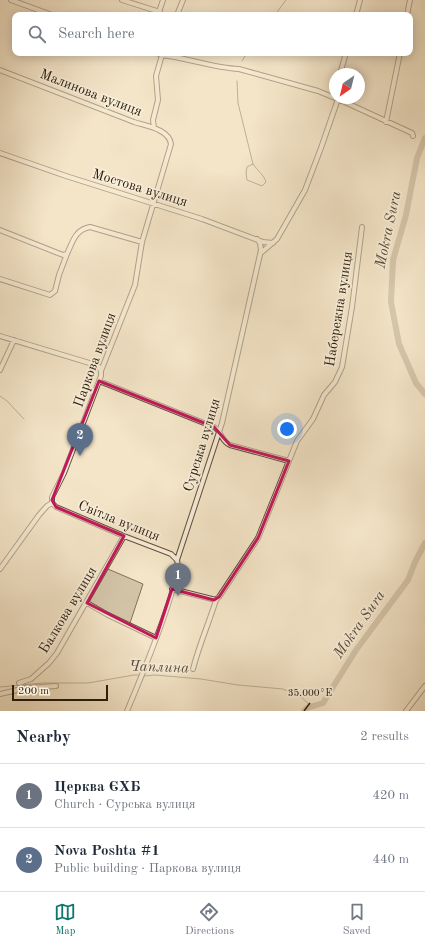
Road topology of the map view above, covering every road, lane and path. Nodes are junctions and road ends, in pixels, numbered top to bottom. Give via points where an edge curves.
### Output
1 (11, 0) edge
2 (123, 0) edge
3 (163, 0) edge
4 (183, 0) edge
5 (360, 0) edge
6 (410, 0) edge
7 (44, 12) edge
8 (154, 12) edge
9 (160, 12) edge
10 (178, 12) edge
11 (357, 12) edge
12 (408, 12) edge
13 (162, 56) edge
14 (177, 56) edge
15 (345, 56) edge
16 (399, 56) edge
17 (342, 68) edge
18 (0, 70) edge
19 (329, 95) edge
20 (333, 104) edge
21 (349, 104) edge
22 (386, 122) junction
23 (154, 128) junction
24 (413, 136) dead end
25 (170, 141) joint
26 (0, 153) edge
27 (154, 203) junction
28 (362, 227) dead end
29 (0, 230) edge
30 (257, 239) junction
31 (142, 242) junction
32 (273, 242) junction
33 (67, 254) junction
34 (260, 256) junction
35 (0, 279) edge
36 (0, 336) edge
37 (14, 340) junction
38 (0, 370) edge
39 (101, 371) junction
40 (99, 381) junction
41 (219, 431) junction
42 (289, 461) junction
43 (52, 503) junction
44 (124, 536) junction
45 (177, 560) junction
46 (0, 569) edge
47 (172, 589) junction
48 (216, 600) junction
49 (87, 603) junction
50 (156, 638) junction
51 (193, 669) dead end
52 (19, 683) dead end
53 (56, 686) dead end
54 (425, 686) edge
55 (0, 694) edge
56 (127, 711) edge
57 (406, 711) edge

1 - 7 street
2 - 8 street
3 - 9 street
4 - 10 street
5 - 11 street
6 - 12 street
13 - 23 street via 156,76 158,100 153,120
14 - 19 street via 226,69 239,69
15 - 17 street
16 - 22 street
18 - 23 street, Малинова вулиця
20 - 32 street, Сурська вулиця via 321,148 305,190
21 - 22 street
22 - 24 street
23 - 25 street, Малинова вулиця via 166,134
25 - 27 street, Паркова вулиця
26 - 27 street, Мостова вулиця
27 - 30 street, Мостова вулиця
27 - 31 street, Паркова вулиця
28 - 42 street, Набережна вулиця via 342,367 336,382 324,395 313,419 297,441
29 - 33 street via 62,255
30 - 32 street, Мостова вулиця via 266,243
30 - 34 street, Сурська вулиця via 262,245
31 - 33 street via 90,227 78,231
31 - 39 street, Паркова вулиця via 135,285
32 - 34 street, Сурська вулиця
33 - 35 street via 54,291 50,295
34 - 41 street, Сурська вулиця
36 - 37 street
37 - 38 street
37 - 39 street via 96,365
39 - 40 street, Паркова вулиця
40 - 41 street
40 - 43 street, Паркова вулиця via 64,473 52,497
41 - 42 street via 224,441 230,445
41 - 45 street, Сурська вулиця
42 - 48 street, Набережна вулиця via 258,538 220,598
43 - 44 street, Світла вулиця
43 - 46 street, Паркова вулиця via 39,515
44 - 45 street, Світла вулиця via 171,554
44 - 49 street, Балкова вулиця
45 - 47 street, Сурська вулиця via 178,566
47 - 48 street
47 - 50 street, Сурська вулиця
48 - 51 street, Набережна вулиця
49 - 50 street
49 - 52 street, Балкова вулиця via 49,663 32,679
50 - 56 street, Сурська вулиця
53 - 55 street via 26,688
54 - 57 street

